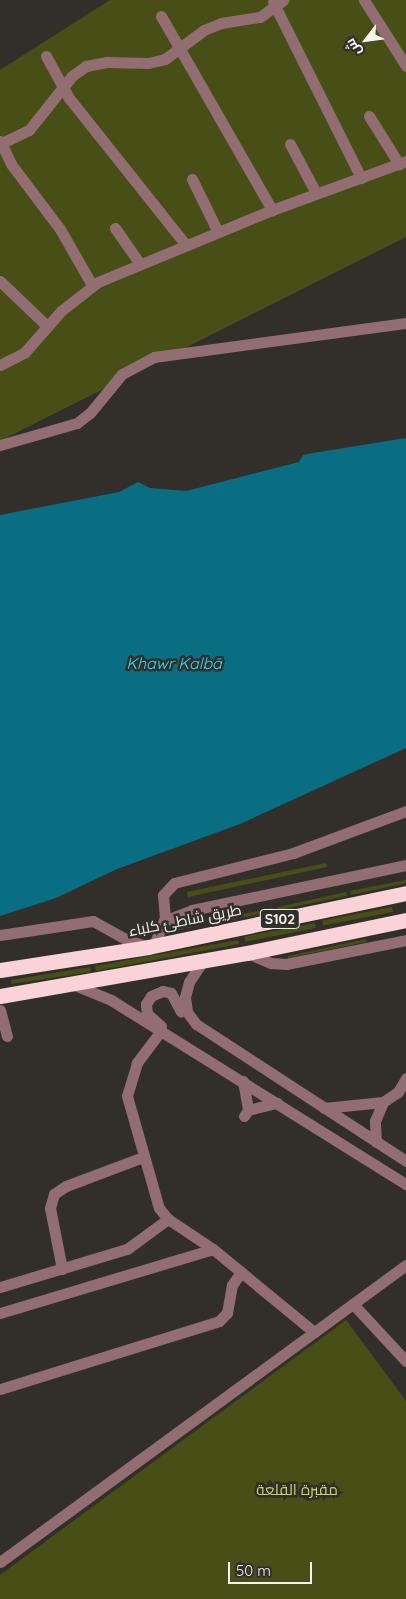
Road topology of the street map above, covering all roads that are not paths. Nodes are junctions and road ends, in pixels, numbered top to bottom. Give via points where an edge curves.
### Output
1 (364, 0) edge
2 (277, 2) edge
3 (161, 16) dead end
4 (180, 49) junction
5 (46, 56) dead end
6 (406, 66) edge
7 (62, 88) junction
8 (369, 116) dead end
9 (0, 143) edge
10 (290, 144) dead end
11 (402, 163) edge
12 (361, 178) junction
13 (192, 179) dead end
14 (316, 193) junction
15 (272, 210) junction
16 (115, 228) dead end
17 (218, 232) junction
18 (186, 245) junction
19 (140, 264) junction
20 (0, 281) edge
21 (92, 285) junction
22 (406, 324) edge
23 (47, 326) junction
24 (0, 365) edge
25 (0, 444) edge
26 (406, 811) edge
27 (406, 864) edge
28 (406, 893) edge
29 (406, 920) edge
30 (164, 921) junction
31 (0, 935) edge
32 (406, 940) edge
33 (151, 946) junction
34 (247, 953) junction
35 (203, 961) junction
36 (0, 970) edge
37 (72, 984) junction
38 (0, 996) edge
39 (0, 1010) edge
40 (160, 1032) junction
41 (7, 1036) dead end
42 (210, 1036) junction
43 (186, 1046) junction
44 (406, 1078) edge
45 (243, 1081) junction
46 (383, 1102) junction
47 (277, 1103) junction
48 (322, 1108) junction
49 (376, 1142) junction
50 (142, 1157) junction
51 (406, 1161) edge
52 (406, 1184) edge
53 (168, 1218) junction
54 (213, 1249) junction
55 (406, 1265) edge
56 (62, 1269) junction
57 (241, 1272) junction
58 (0, 1287) edge
59 (353, 1304) junction
60 (0, 1312) edge
61 (314, 1332) junction
62 (406, 1361) edge
63 (0, 1389) edge
64 (0, 1562) edge

1 - 6 street
2 - 4 street via 252,20 212,26
2 - 12 street
3 - 4 street
4 - 7 street via 164,59 148,63 93,64 79,71
4 - 15 street
5 - 7 street
7 - 9 street via 29,130
7 - 18 street
8 - 11 street
9 - 21 street via 11,164 60,229
10 - 14 street
11 - 12 street
12 - 14 street
13 - 17 street
14 - 15 street
15 - 17 street
16 - 19 street
17 - 18 street
18 - 19 street
19 - 21 street
20 - 23 street
21 - 23 street
22 - 25 street via 154,357 122,374 78,423
23 - 24 street via 26,352
26 - 30 street via 293,853 174,883 163,895
27 - 30 street via 192,910
28 - 33 highway, طريق شاطئ كلباء / S102
29 - 34 highway, S102
30 - 33 street
31 - 33 street via 93,921 126,940
32 - 34 street via 286,964 271,963
33 - 36 highway, طريق شاطئ كلباء / S102
34 - 35 highway, S102
35 - 37 highway, S102
35 - 42 street via 189,982 185,1004 191,1018
37 - 38 highway, S102
37 - 40 street via 111,1000
39 - 41 street
40 - 43 street
40 - 50 street via 137,1064 128,1085 128,1108
42 - 43 street via 189,1025 171,993 155,994 148,1000 147,1014
42 - 48 street
43 - 45 street
44 - 46 street via 398,1092
45 - 47 street
45 - 47 street via 246,1113
46 - 48 street
46 - 49 street via 375,1121
47 - 52 street
48 - 49 street
49 - 51 street
50 - 53 street via 156,1202
50 - 56 street via 66,1186 54,1194 50,1208
53 - 54 street
53 - 56 street via 127,1249
54 - 57 street
54 - 60 street
55 - 59 street
56 - 58 street
57 - 61 street
57 - 63 street via 232,1285 227,1313 219,1321
59 - 61 street
59 - 62 street
61 - 64 street

